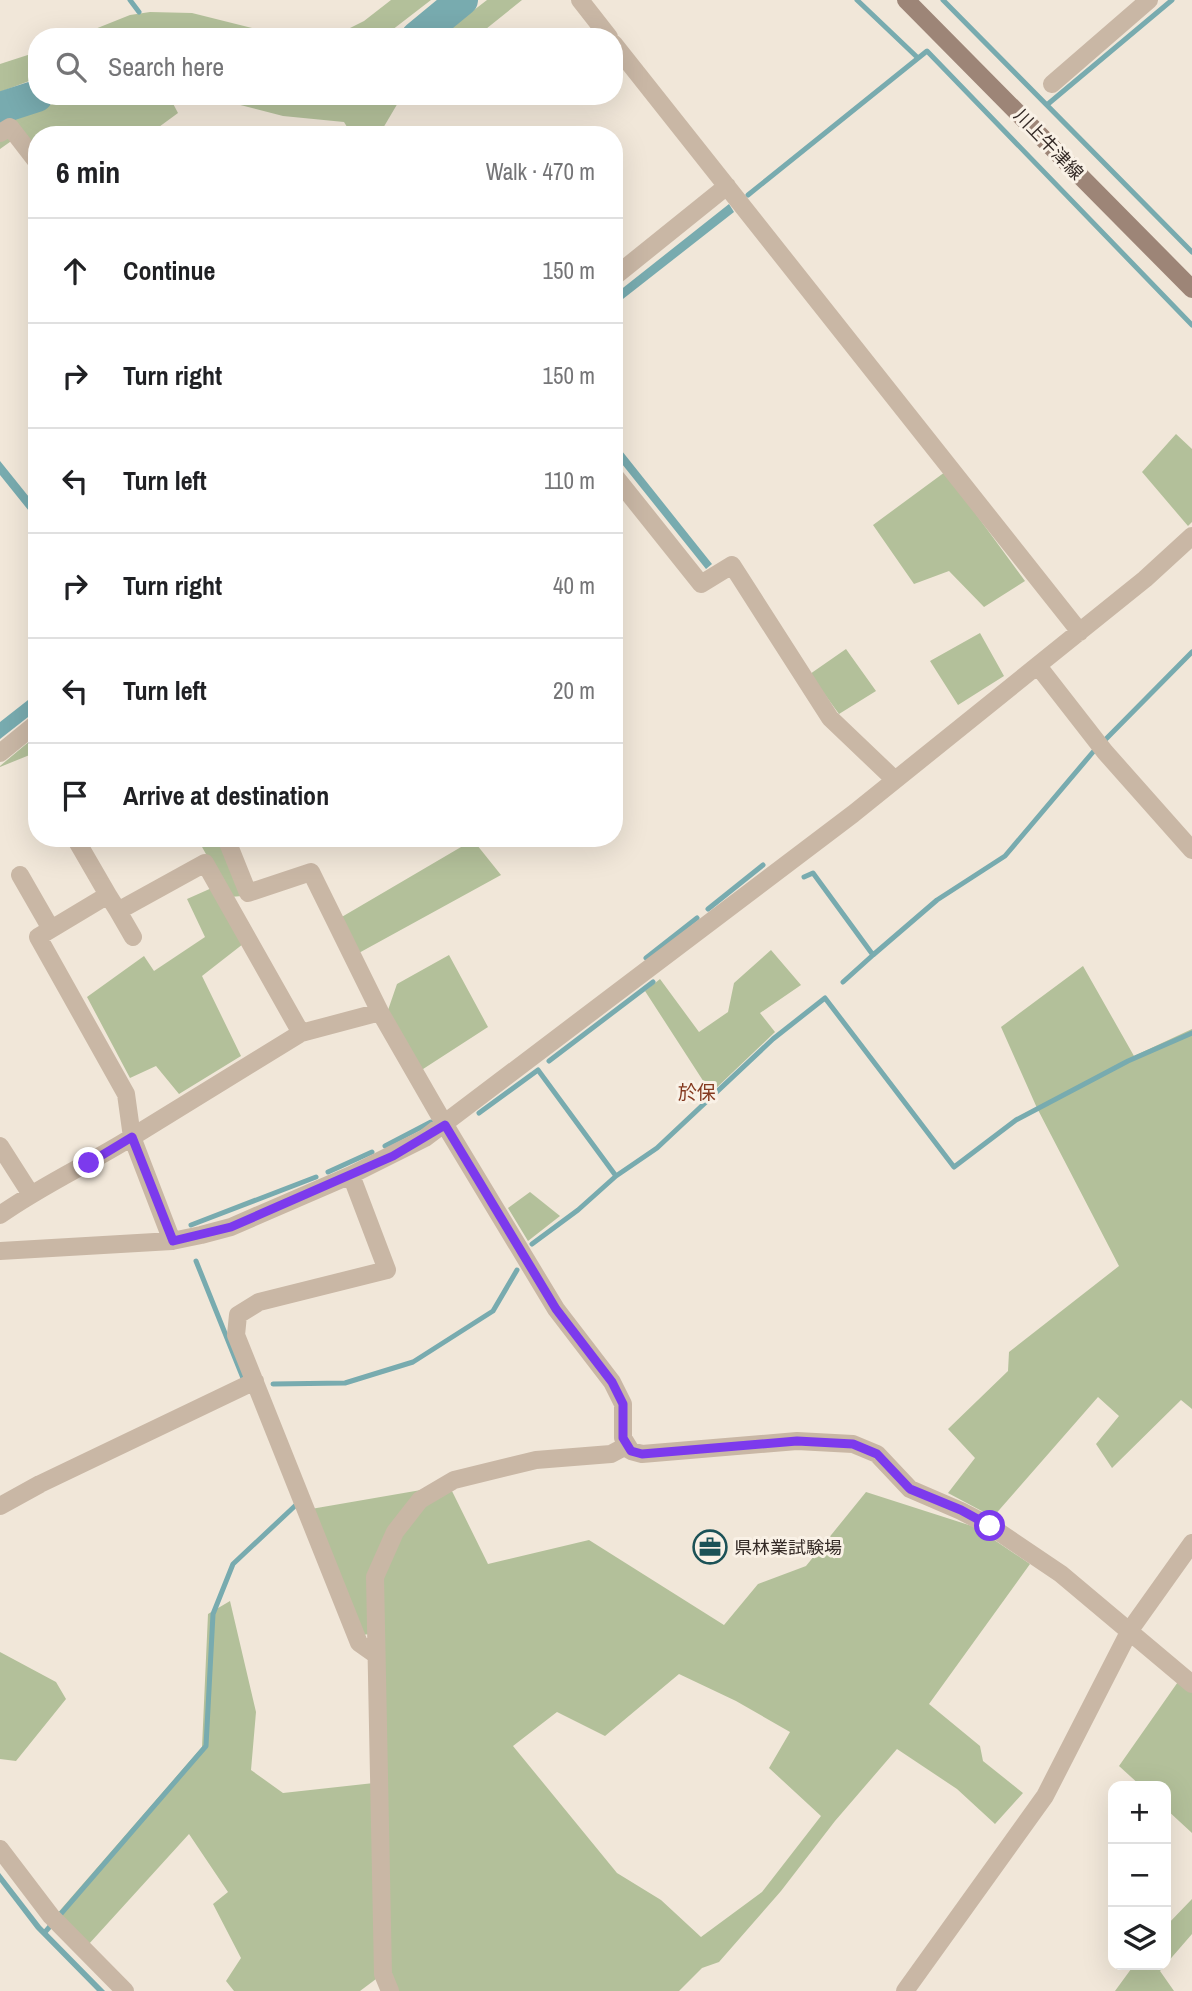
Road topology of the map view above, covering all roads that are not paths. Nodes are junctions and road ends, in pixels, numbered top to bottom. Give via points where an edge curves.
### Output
1 (580, 0) edge
2 (906, 0) edge
3 (1149, 0) edge
4 (602, 28) edge
5 (623, 55) edge
6 (1052, 84) dead end
7 (0, 133) edge
8 (28, 150) edge
9 (727, 187) junction
10 (623, 270) edge
11 (1192, 289) edge
12 (623, 486) edge
13 (1192, 536) edge
14 (1080, 632) junction
15 (1038, 666) junction
16 (28, 730) edge
17 (0, 753) edge
18 (895, 780) junction
19 (80, 847) edge
20 (230, 847) edge
21 (1192, 850) edge
22 (20, 875) dead end
23 (108, 895) junction
24 (118, 911) junction
25 (51, 929) junction
26 (133, 937) dead end
27 (380, 1012) junction
28 (301, 1033) junction
29 (445, 1125) junction
30 (132, 1137) junction
31 (0, 1146) edge
32 (351, 1175) junction
33 (30, 1194) junction
34 (0, 1215) edge
35 (173, 1241) junction
36 (0, 1251) edge
37 (255, 1381) junction
38 (626, 1447) junction
39 (0, 1506) edge
40 (1192, 1543) edge
41 (1130, 1630) junction
42 (376, 1655) junction
43 (1192, 1684) edge
44 (0, 1849) edge
45 (125, 1991) edge
46 (390, 1991) edge
47 (905, 1991) edge

1 - 4 street
2 - 11 main road, 川上牛津線
3 - 6 street
5 - 9 street
7 - 8 street via 10,127
9 - 10 street
9 - 14 street
12 - 18 street via 701,584 732,565 830,719
13 - 14 street
14 - 15 street
15 - 18 street
15 - 21 street via 1105,752
16 - 17 street
18 - 29 street
19 - 23 street
20 - 27 street via 248,893 311,872
22 - 25 street
23 - 24 street
23 - 25 street
24 - 26 street
24 - 28 street via 205,863
25 - 30 street via 38,937 126,1094
27 - 28 street
27 - 29 street
28 - 30 street
29 - 32 street
29 - 38 street via 556,1309 612,1382 623,1404
30 - 33 street
30 - 35 street
31 - 33 street
32 - 35 street via 231,1227
32 - 37 street via 387,1270 259,1302 238,1315 236,1335
33 - 34 street
35 - 36 street
37 - 39 street
37 - 42 street via 359,1643
38 - 41 street via 642,1454 797,1441 853,1444 877,1454 910,1489 990,1526 1061,1573
38 - 42 street via 611,1454 536,1460 454,1480 420,1500 395,1531 375,1577
40 - 41 street
41 - 43 street
41 - 47 street via 1045,1796
42 - 46 street via 383,1974
44 - 45 street via 55,1920

